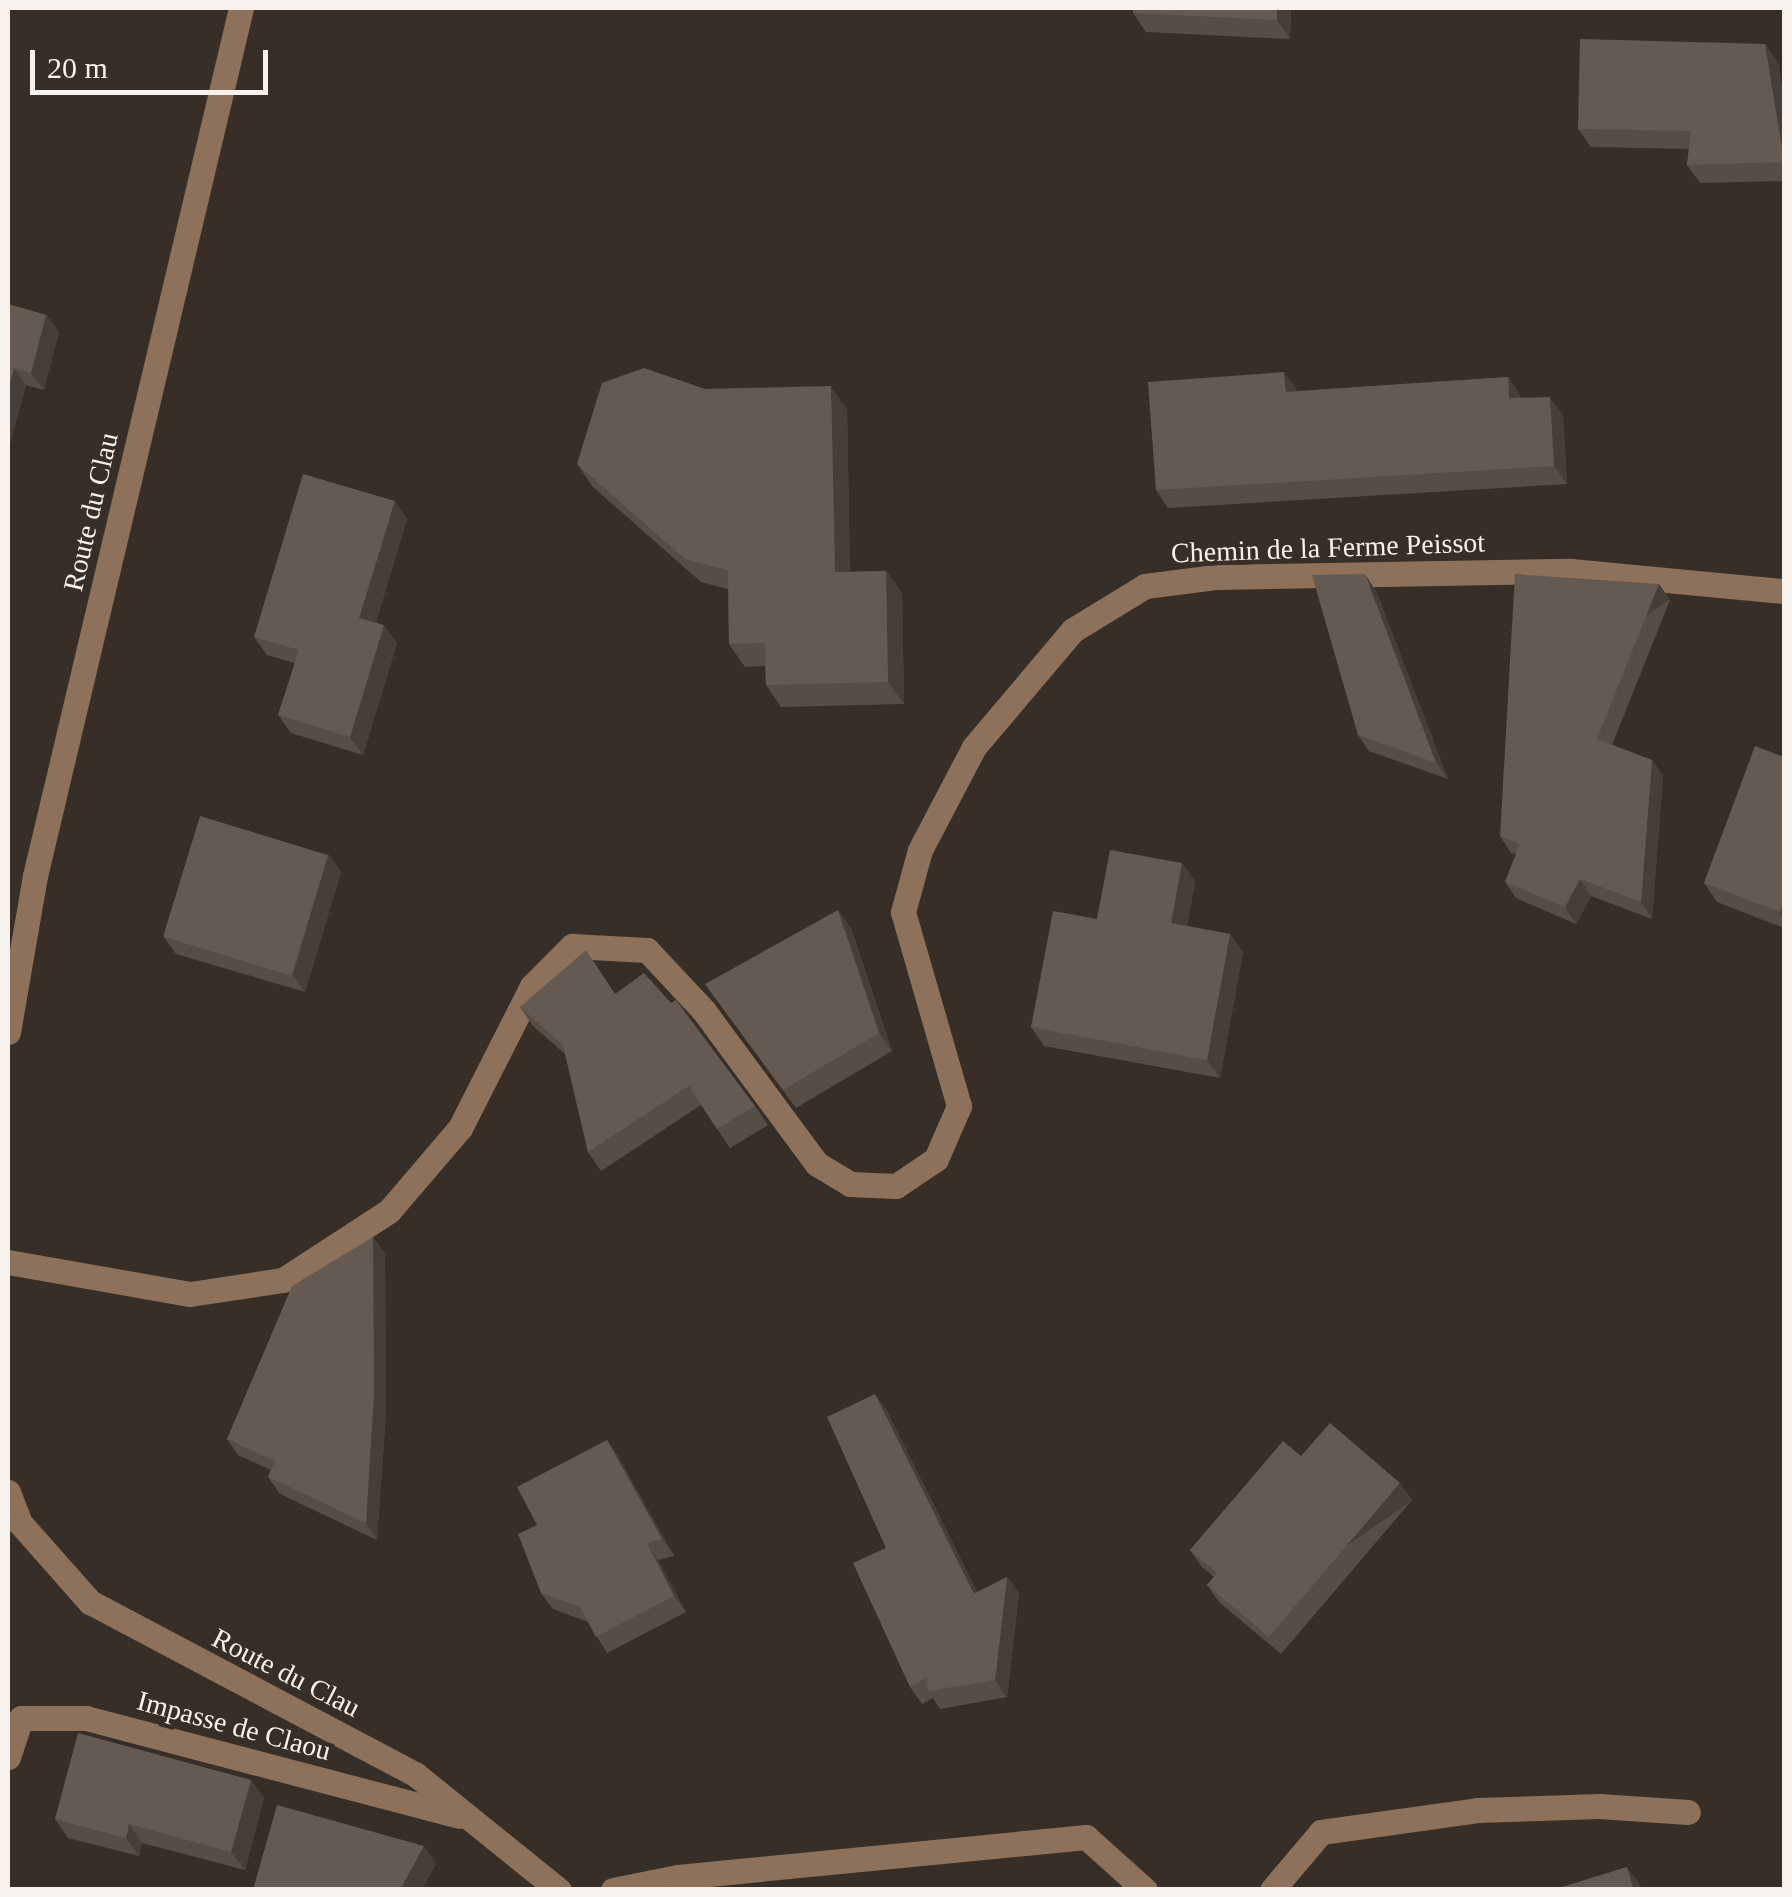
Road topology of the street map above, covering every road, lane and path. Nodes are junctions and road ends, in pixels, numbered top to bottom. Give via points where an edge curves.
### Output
1 (241, 8) edge
2 (1784, 591) edge
3 (8, 1032) edge
4 (8, 1262) edge
5 (8, 1492) edge
6 (8, 1756) edge
7 (1688, 1812) dead end
8 (469, 1818) junction
9 (558, 1890) edge
10 (613, 1890) edge
11 (1145, 1890) edge
12 (1272, 1890) edge

1 - 3 street, Route du Clau via 36,876
2 - 4 street, Chemin de la Ferme Peissot via 1571,571 1215,578 1145,586 1073,630 974,747 920,850 902,912 959,1106 936,1159 896,1186 850,1184 817,1164 704,1011 647,950 572,946 532,986 460,1128 389,1211 283,1280 190,1294
5 - 8 street, Route du Clau via 20,1523 90,1602 415,1774
6 - 8 street, Impasse de Claou via 21,1718 86,1718
7 - 12 street via 1600,1806 1477,1810 1321,1832
8 - 9 street, Route du Clau
10 - 11 street via 678,1877 1086,1837

